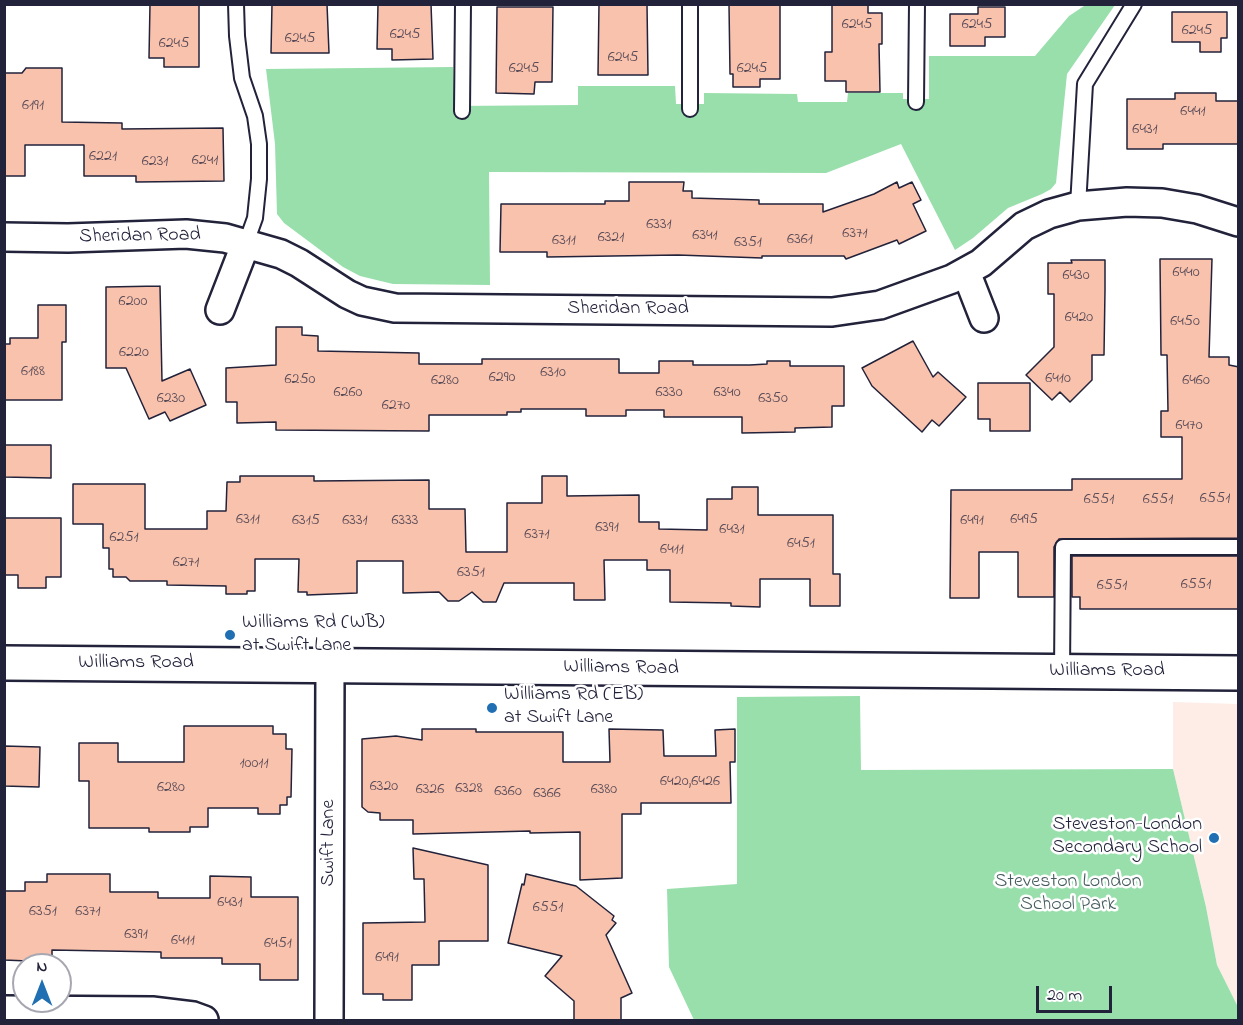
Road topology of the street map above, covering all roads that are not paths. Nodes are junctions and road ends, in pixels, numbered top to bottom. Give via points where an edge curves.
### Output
1 (236, 4) edge
2 (463, 4) edge
3 (690, 4) edge
4 (916, 4) edge
5 (1134, 4) edge
6 (916, 102) dead end
7 (690, 108) dead end
8 (462, 111) dead end
9 (1078, 206) junction
10 (1239, 222) edge
11 (4, 237) edge
12 (246, 243) junction
13 (966, 272) junction
14 (220, 310) dead end
15 (984, 318) dead end
16 (1239, 547) edge
17 (4, 663) edge
18 (330, 666) junction
19 (1062, 672) junction
20 (1239, 673) edge
21 (4, 1010) edge
22 (204, 1020) edge
23 (329, 1020) edge

1 - 12 lane via 242,78 255,116 259,144 255,218
2 - 8 lane
3 - 7 lane
4 - 6 lane
5 - 9 lane via 1086,78
9 - 10 street, Sheridan Road via 1162,203
9 - 13 street, Sheridan Road via 1024,226
11 - 12 street, Sheridan Road via 186,234
12 - 13 street, Sheridan Road via 290,258 362,301 409,309 848,311 896,300
12 - 14 street
13 - 15 street
16 - 19 lane via 1064,547
17 - 18 street, Williams Road
18 - 19 street, Williams Road
18 - 23 street, Swift Lane
19 - 20 street, Williams Road
21 - 22 street via 152,1011

